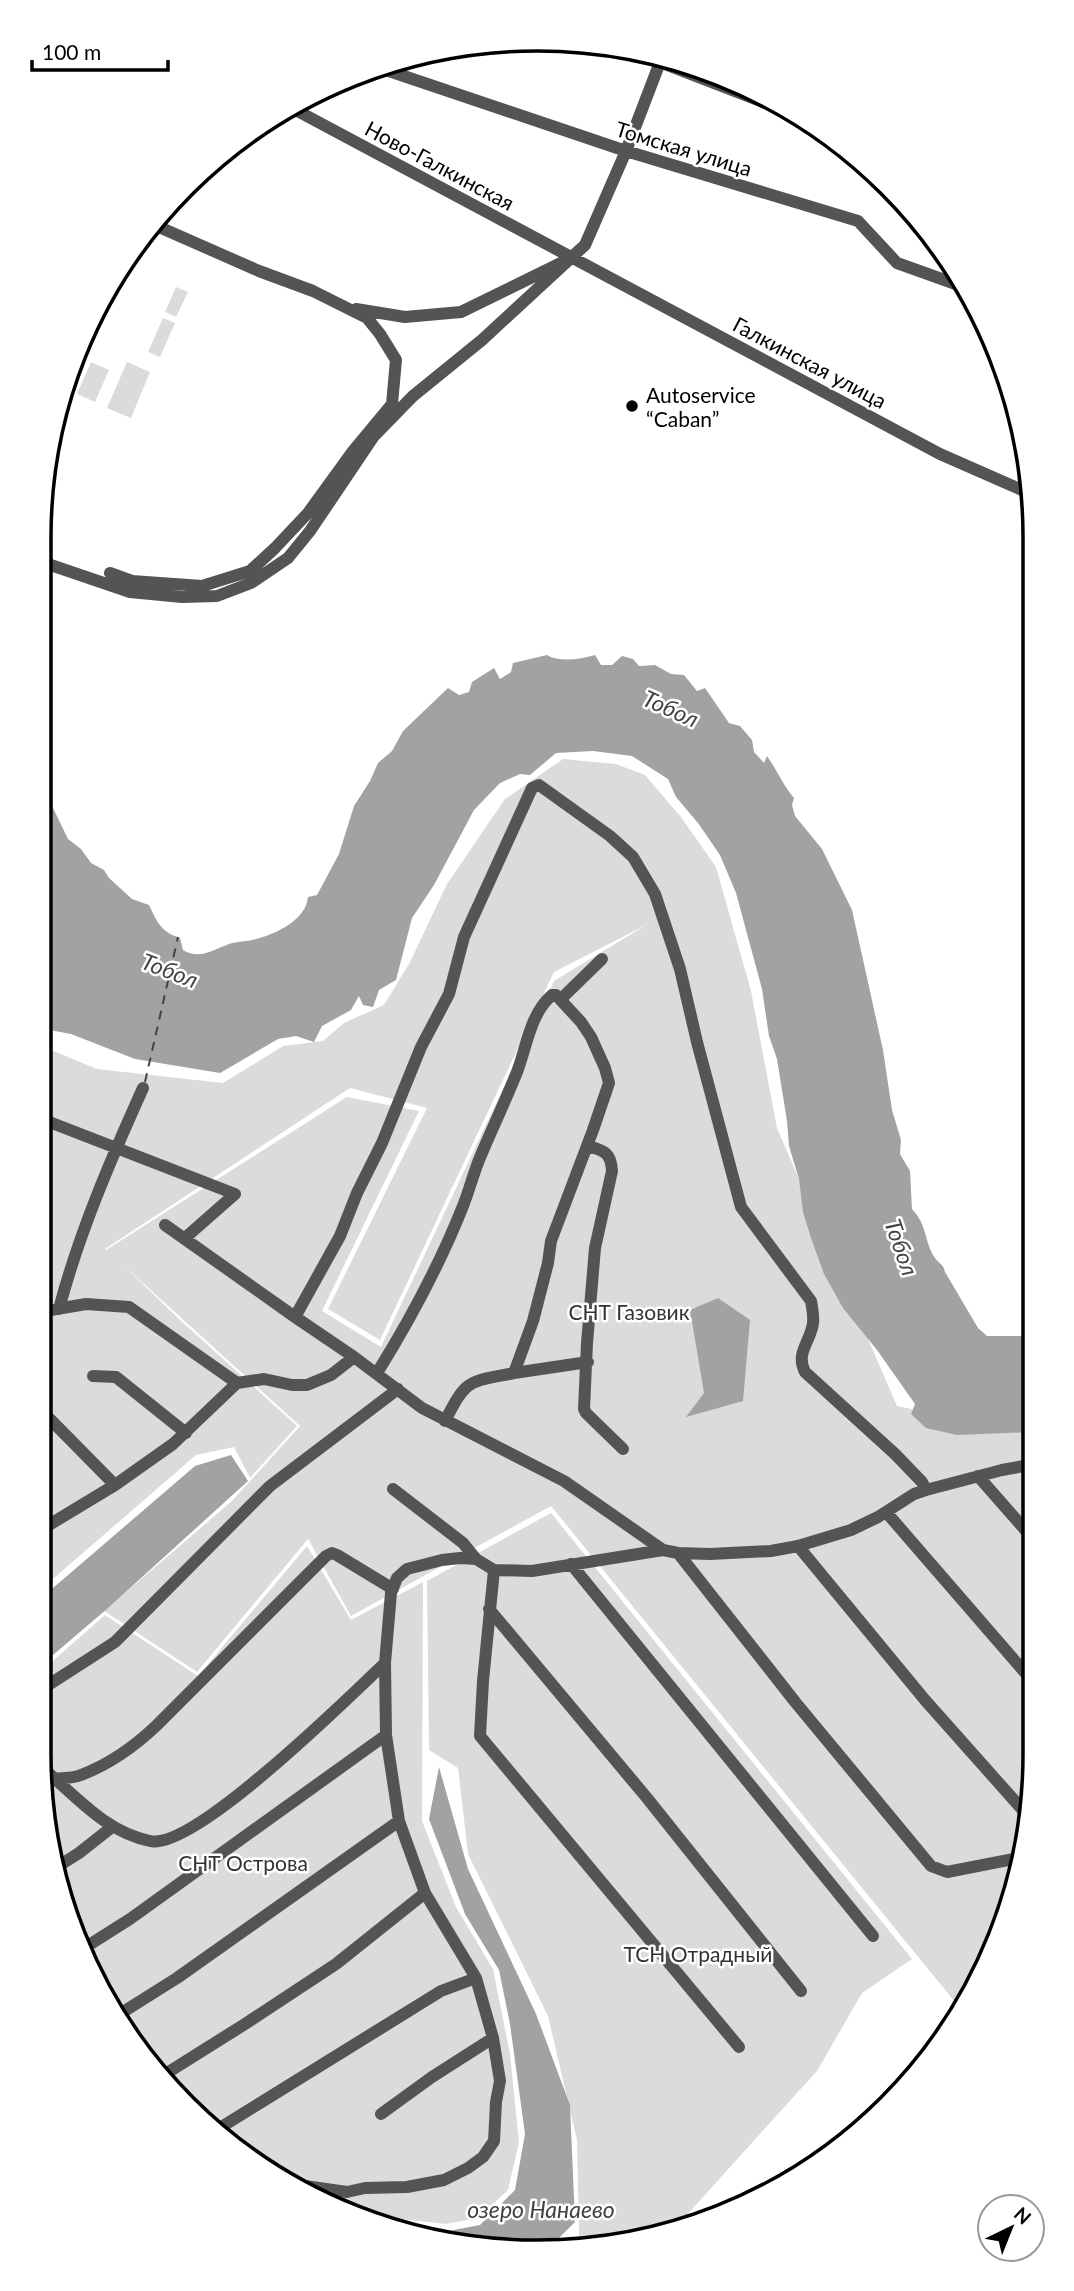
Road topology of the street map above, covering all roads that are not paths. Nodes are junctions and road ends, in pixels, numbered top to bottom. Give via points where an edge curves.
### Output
1 (659, 66) edge
2 (394, 73) edge
3 (300, 113) edge
4 (626, 151) junction
5 (161, 228) edge
6 (573, 257) junction
7 (951, 282) edge
8 (347, 307) junction
9 (1020, 489) edge
10 (51, 565) edge
11 (110, 573) dead end
12 (602, 959) dead end
13 (561, 999) junction
14 (143, 1088) dead end
15 (51, 1123) edge
16 (588, 1146) junction
17 (116, 1147) junction
18 (166, 1225) dead end
19 (185, 1238) junction
20 (59, 1308) junction
21 (51, 1310) edge
22 (295, 1317) junction
23 (354, 1357) junction
24 (587, 1362) junction
25 (377, 1373) junction
26 (514, 1374) junction
27 (93, 1376) dead end
28 (237, 1383) junction
29 (398, 1389) junction
30 (51, 1421) edge
31 (445, 1421) junction
32 (186, 1433) junction
33 (623, 1448) dead end
34 (1023, 1467) edge
35 (978, 1476) junction
36 (115, 1485) junction
37 (393, 1489) dead end
38 (926, 1490) junction
39 (886, 1512) junction
40 (51, 1520) edge
41 (1023, 1527) edge
42 (798, 1546) junction
43 (663, 1550) junction
44 (678, 1553) junction
45 (476, 1559) junction
46 (571, 1564) junction
47 (495, 1570) junction
48 (393, 1589) junction
49 (489, 1609) junction
50 (385, 1663) junction
51 (1023, 1670) edge
52 (51, 1683) edge
53 (386, 1735) junction
54 (52, 1781) edge
55 (52, 1783) edge
56 (1020, 1807) edge
57 (399, 1821) junction
58 (112, 1827) junction
59 (1012, 1859) edge
60 (63, 1863) edge
61 (425, 1893) junction
62 (873, 1936) dead end
63 (90, 1944) edge
64 (476, 1978) junction
65 (801, 1991) dead end
66 (125, 2011) edge
67 (493, 2038) junction
68 (739, 2047) dead end
69 (169, 2072) edge
70 (381, 2114) dead end
71 (223, 2126) edge
72 (318, 2188) edge

1 - 4 street
2 - 4 street, Томская улица
3 - 6 street, Ново-Галкинская
4 - 6 street via 585,245
4 - 7 street, Томская улица via 858,221 897,264
5 - 8 street
6 - 8 street via 461,312 405,317
6 - 9 street, Галкинская улица via 940,454
6 - 10 street via 482,341 413,396 374,436 288,558 251,583 217,596 182,597 131,592
8 - 11 street via 367,318 396,360 391,404 308,513 250,571 202,586 132,581
12 - 13 street
13 - 16 street via 591,1037 609,1083
13 - 25 street via 552,995 538,1009 447,1245
14 - 17 street
15 - 17 street
16 - 24 street via 608,1155 612,1171 595,1248
16 - 26 street via 551,1241 533,1321
17 - 19 street via 235,1194
17 - 20 street
18 - 19 street
19 - 22 street
20 - 21 street
20 - 28 street via 86,1304 129,1307
22 - 23 street
22 - 38 street via 340,1236 421,1047 449,994 464,937 532,788 539,785 633,857 655,894 680,969 741,1207 811,1301 813,1326 801,1357 805,1372 895,1454
23 - 25 street
23 - 28 street via 331,1375 307,1385 264,1379
24 - 26 street
24 - 33 street via 584,1409
25 - 29 street
26 - 31 street via 470,1383
27 - 32 street via 116,1377
28 - 32 street
29 - 31 street
29 - 52 street via 270,1486 115,1642
30 - 36 street
31 - 43 street via 564,1481
32 - 36 street
34 - 35 street
35 - 38 street
35 - 41 street
36 - 40 street
37 - 45 street via 463,1543
38 - 39 street
39 - 42 street via 851,1530
39 - 51 street
42 - 44 street
42 - 56 street
43 - 44 street
43 - 46 street
44 - 59 street via 932,1866 947,1872
45 - 47 street
45 - 48 street via 442,1560 407,1569
46 - 47 street via 532,1571
46 - 62 street
47 - 49 street
48 - 50 street
48 - 54 street via 337,1555 326,1556 129,1750 78,1777
49 - 65 street via 648,1798
49 - 68 street via 480,1736
50 - 53 street
50 - 58 street via 271,1770 170,1840 150,1841
53 - 57 street
53 - 63 street
55 - 58 street
57 - 61 street
57 - 66 street
58 - 60 street
61 - 64 street
61 - 69 street via 335,1964
64 - 67 street
64 - 71 street via 442,1991
67 - 70 street
67 - 72 street via 500,2081 494,2141 483,2157 444,2180 407,2187 347,2192

